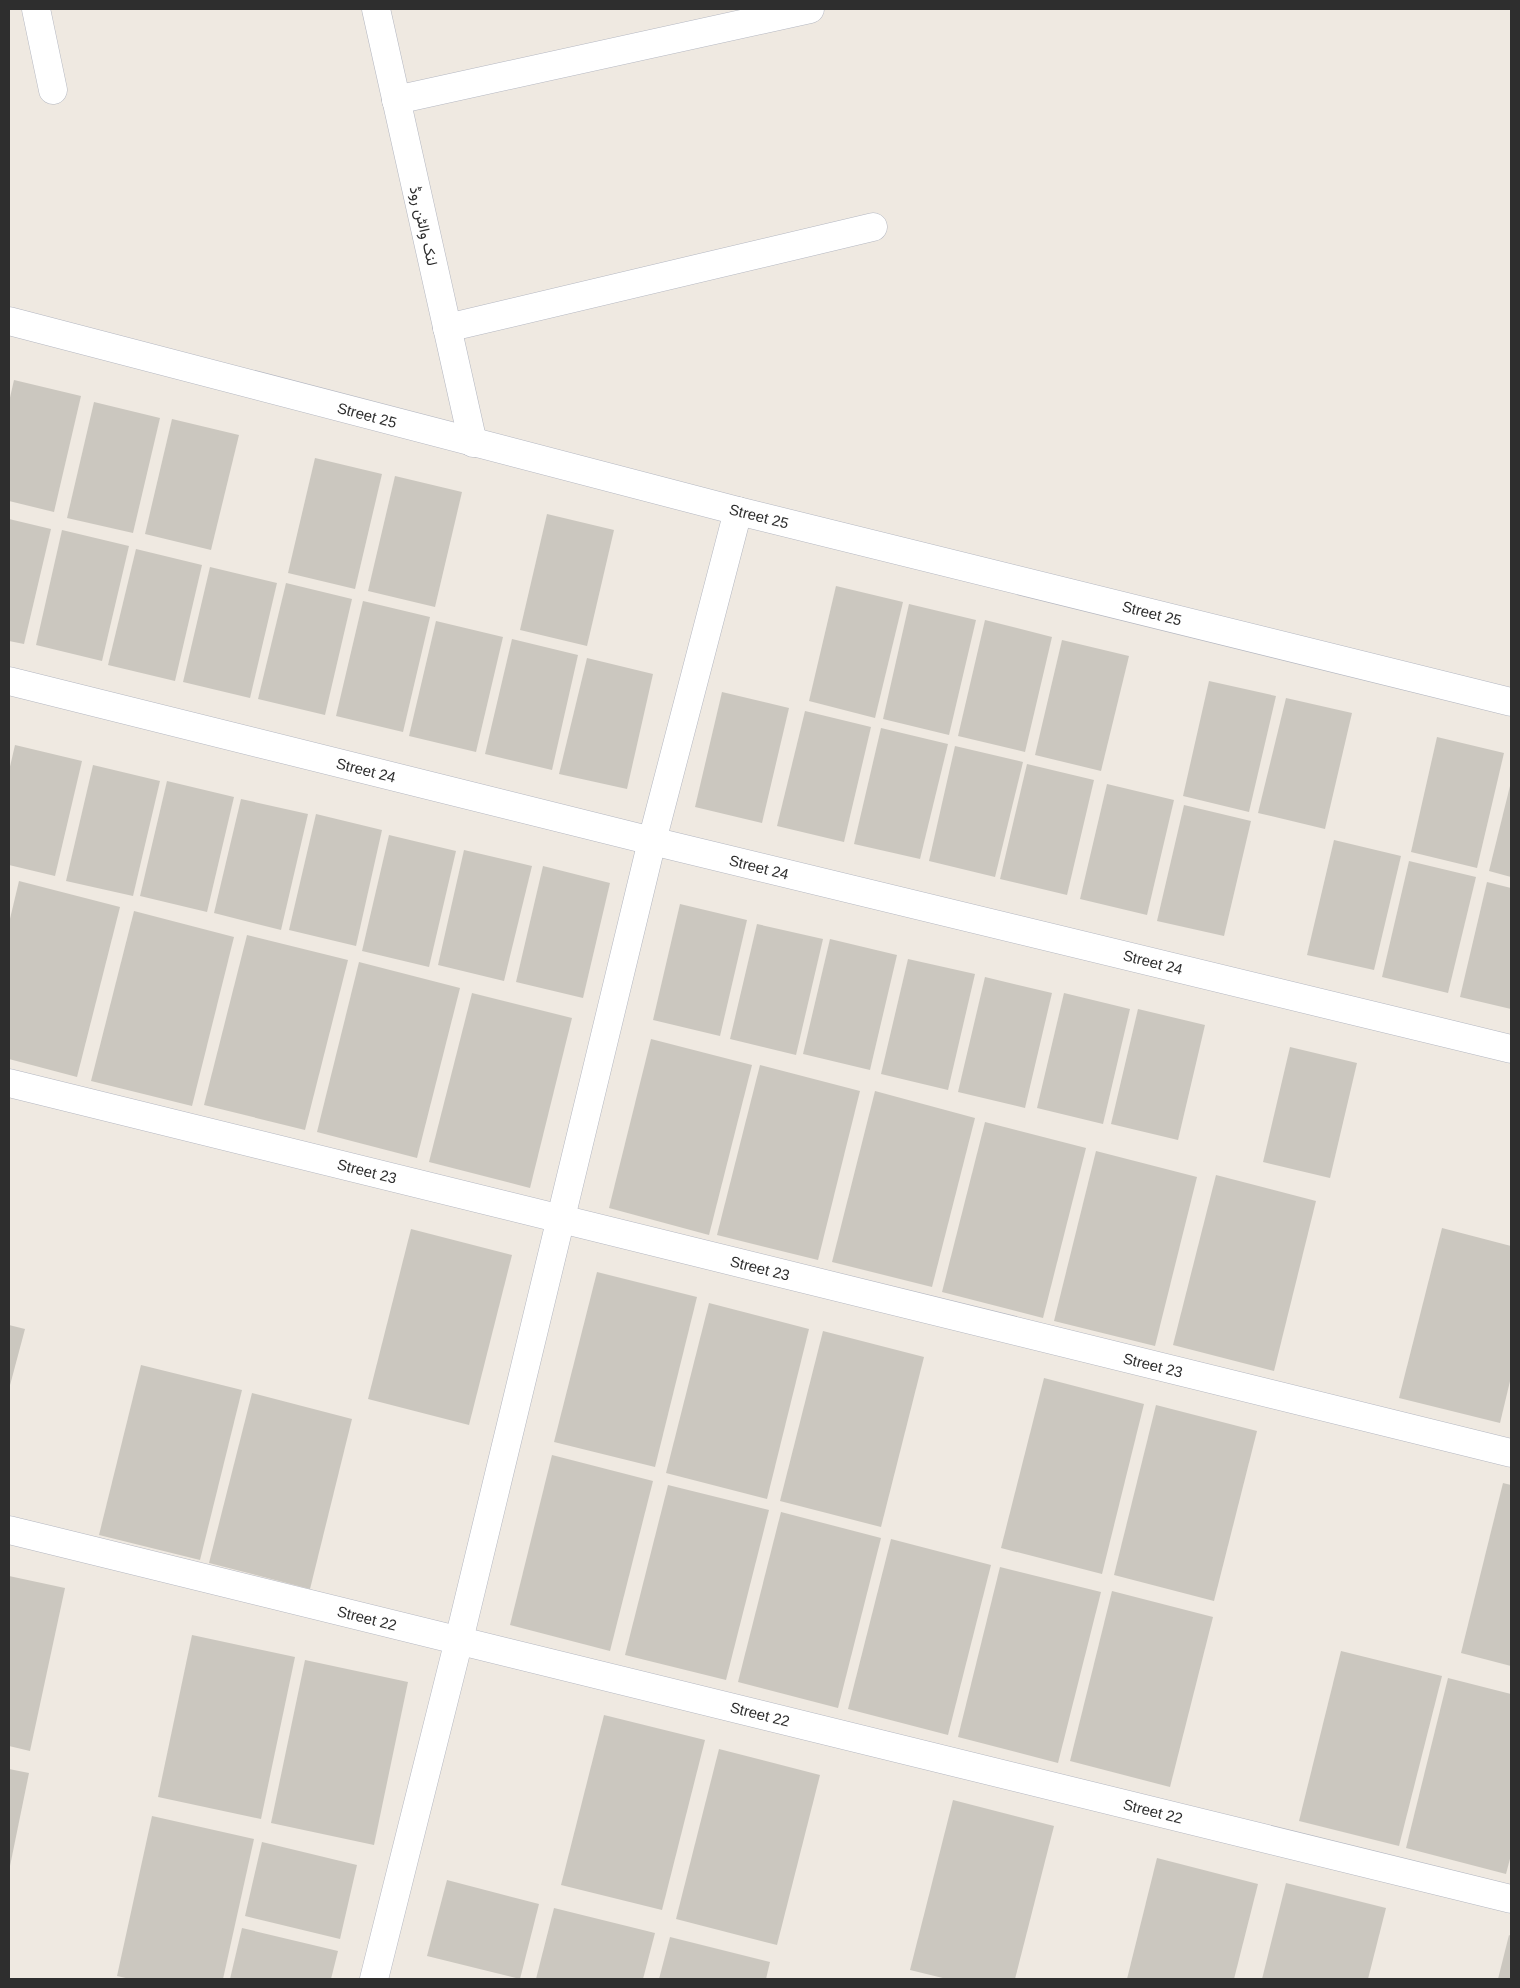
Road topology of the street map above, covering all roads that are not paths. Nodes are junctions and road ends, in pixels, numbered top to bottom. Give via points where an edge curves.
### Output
1 (36, 9) edge
2 (376, 9) edge
3 (810, 9) edge
4 (761, 14) edge
5 (53, 90) dead end
6 (396, 100) junction
7 (873, 227) dead end
8 (9, 321) edge
9 (447, 328) junction
10 (473, 443) junction
11 (738, 512) junction
12 (9, 681) edge
13 (1511, 702) edge
14 (652, 841) junction
15 (1511, 1049) edge
16 (9, 1083) edge
17 (560, 1219) junction
18 (1511, 1453) edge
19 (9, 1530) edge
20 (459, 1640) junction
21 (1511, 1899) edge
22 (374, 1979) edge

1 - 5 street
2 - 6 street, لنک والٹن روڈ
3 - 4 street
4 - 6 street
6 - 9 street, لنک والٹن روڈ
7 - 9 street
8 - 10 street, Street 25
9 - 10 street, لنک والٹن روڈ
10 - 11 street, Street 25
11 - 13 street, Street 25
11 - 14 street
12 - 14 street, Street 24
14 - 15 street, Street 24
14 - 17 street
16 - 17 street, Street 23
17 - 18 street, Street 23
17 - 20 street
19 - 20 street, Street 22
20 - 21 street, Street 22
20 - 22 street

